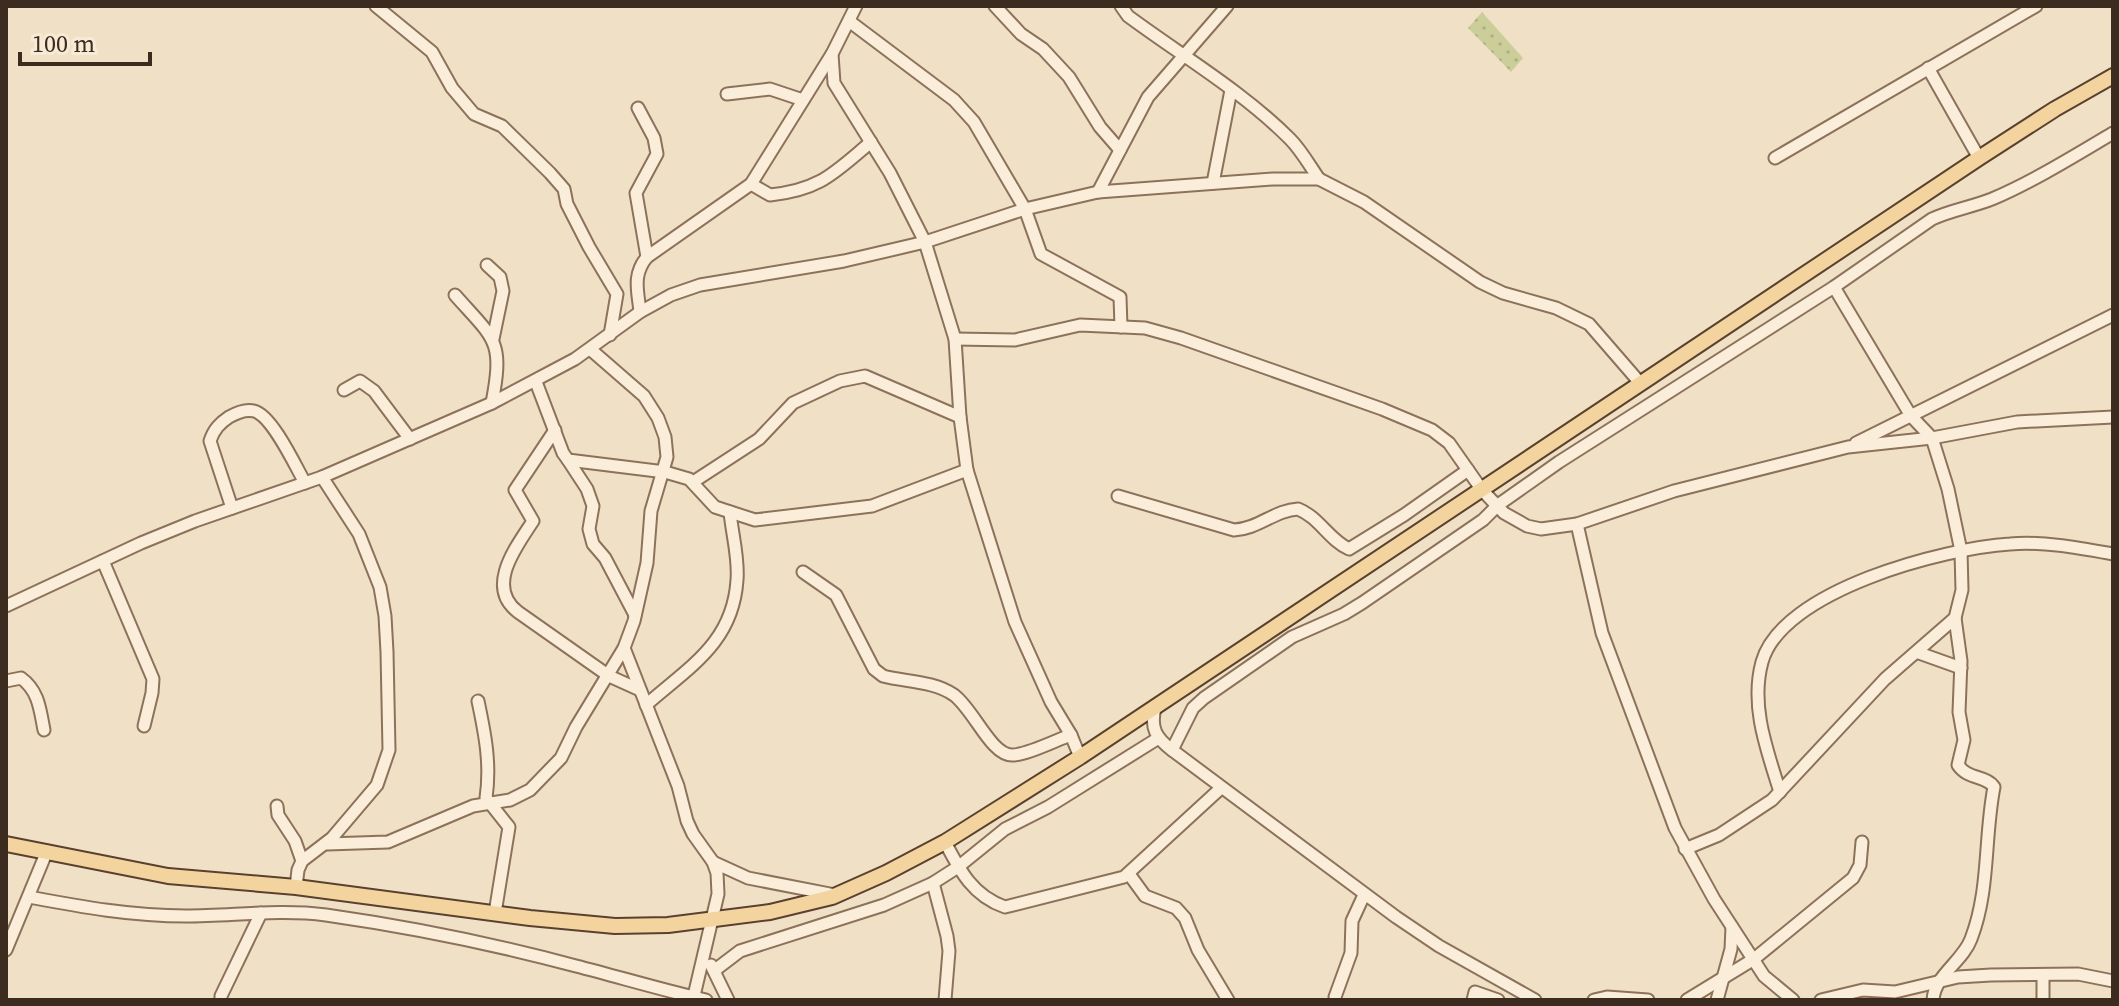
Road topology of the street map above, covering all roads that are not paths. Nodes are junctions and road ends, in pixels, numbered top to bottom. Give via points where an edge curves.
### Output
1 (376, 6) edge
2 (856, 6) edge
3 (995, 6) edge
4 (1121, 6) edge
5 (1227, 6) edge
6 (2036, 6) edge
7 (849, 21) junction
8 (832, 54) junction
9 (1182, 56) junction
10 (1928, 68) junction
11 (2113, 76) edge
12 (1231, 90) junction
13 (727, 94) dead end
14 (803, 100) junction
15 (638, 108) dead end
16 (2113, 133) edge
17 (871, 142) junction
18 (1120, 150) junction
19 (1775, 158) dead end
20 (1979, 158) junction
21 (1319, 179) junction
22 (1213, 183) junction
23 (751, 184) junction
24 (1098, 192) junction
25 (1025, 209) junction
26 (925, 242) junction
27 (647, 257) junction
28 (487, 265) dead end
29 (1834, 287) junction
30 (455, 295) dead end
31 (640, 312) junction
32 (2113, 315) edge
33 (1121, 327) junction
34 (610, 335) junction
35 (493, 339) junction
36 (955, 339) junction
37 (590, 349) junction
38 (536, 382) junction
39 (1641, 384) junction
40 (344, 390) dead end
41 (492, 403) junction
42 (1911, 416) junction
43 (960, 417) junction
44 (2113, 417) edge
45 (555, 430) junction
46 (1932, 438) junction
47 (410, 439) junction
48 (1848, 447) junction
49 (568, 460) junction
50 (967, 470) junction
51 (1468, 470) junction
52 (665, 472) junction
53 (322, 477) junction
54 (693, 482) junction
55 (305, 483) junction
56 (1482, 490) junction
57 (1118, 496) dead end
58 (1498, 505) junction
59 (232, 508) junction
60 (730, 512) junction
61 (1577, 524) junction
62 (1961, 551) junction
63 (2113, 554) edge
64 (103, 561) junction
65 (803, 572) dead end
66 (6, 606) edge
67 (635, 616) junction
68 (1955, 618) junction
69 (624, 648) junction
70 (1919, 653) junction
71 (1961, 668) junction
72 (609, 676) junction
73 (6, 681) edge
74 (640, 690) junction
75 (478, 701) dead end
76 (646, 705) junction
77 (1155, 708) junction
78 (144, 726) dead end
79 (44, 730) dead end
80 (1071, 735) junction
81 (1157, 739) junction
82 (1172, 750) junction
83 (1080, 757) junction
84 (1221, 788) junction
85 (1780, 792) junction
86 (489, 803) junction
87 (277, 806) dead end
88 (945, 842) junction
89 (1862, 842) dead end
90 (6, 844) edge
91 (327, 844) junction
92 (1685, 849) junction
93 (47, 851) junction
94 (302, 861) junction
95 (713, 862) junction
96 (958, 867) junction
97 (1129, 874) junction
98 (933, 883) junction
99 (296, 887) junction
100 (836, 895) junction
101 (1364, 895) junction
102 (29, 897) junction
103 (261, 913) junction
104 (495, 913) junction
105 (711, 921) junction
106 (1732, 925) junction
107 (6, 950) edge
108 (705, 956) junction
109 (1754, 959) junction
110 (715, 970) junction
111 (2043, 975) junction
112 (2113, 981) edge
113 (1720, 982) junction
114 (1939, 982) junction
115 (1335, 997) dead end
116 (697, 999) edge
117 (221, 1000) edge
118 (728, 1000) edge
119 (945, 1000) edge
120 (1228, 1000) edge
121 (1473, 1000) edge
122 (1498, 1000) edge
123 (1535, 1000) edge
124 (1594, 1000) edge
125 (1648, 1000) edge
126 (1687, 1000) edge
127 (1717, 1000) edge
128 (1793, 1000) edge
129 (1821, 1000) edge
130 (1933, 1000) edge
131 (2043, 1000) edge

1 - 34 street via 432,52 474,114 502,126 564,189 567,204 617,294
2 - 7 street
3 - 18 street via 1069,77
4 - 9 street
5 - 9 street
6 - 10 street
7 - 8 street
7 - 25 street via 964,110
8 - 14 street
8 - 17 street via 837,91
9 - 12 street
9 - 18 street via 1148,97
10 - 19 street
10 - 20 street
11 - 20 main road
12 - 21 street via 1293,141
12 - 22 street
13 - 14 street via 770,89
14 - 23 street
15 - 27 street via 657,154 636,193
16 - 29 street via 1993,199 1932,219
17 - 23 street via 812,187 770,195
17 - 26 street
18 - 24 street
20 - 39 main road
21 - 22 street
21 - 39 street via 1364,202 1480,282 1582,318
22 - 24 street
23 - 27 street
24 - 25 street
25 - 26 street
25 - 33 street via 1044,257 1120,297
26 - 31 street via 700,285
26 - 36 street
27 - 31 street via 636,276
28 - 35 street via 500,277 503,291
29 - 42 street
29 - 58 street
30 - 35 street
31 - 34 street
32 - 42 street
33 - 36 street via 1080,325 1015,340
33 - 51 street via 1172,336 1395,414 1443,437
34 - 37 street
35 - 41 street via 498,367
36 - 43 street
37 - 38 street
37 - 52 street via 644,396 658,418 666,447
38 - 41 street
38 - 45 street
39 - 56 main road
40 - 47 street via 365,383
41 - 47 street
42 - 46 street
42 - 48 street
43 - 50 street
43 - 54 street via 865,376 851,377 793,403 759,439
44 - 46 street via 2017,422
45 - 49 street
45 - 72 street via 515,490 533,521 508,562 504,591 509,605
46 - 48 street
46 - 62 street
47 - 53 street
48 - 61 street via 1674,491
49 - 52 street
49 - 67 street via 593,506 593,544
50 - 60 street via 872,506 755,520
50 - 80 street via 1015,622
51 - 56 street
51 - 57 street via 1349,549 1298,509 1247,530 1234,530
52 - 54 street
52 - 67 street via 651,511
53 - 55 street
53 - 91 street via 359,534 380,587 389,722 387,760 377,785
54 - 60 street via 710,504
55 - 59 street
55 - 59 street via 261,414 235,413 221,422 210,441
56 - 58 street
56 - 77 main road
58 - 61 street via 1527,526
58 - 82 street via 1362,603 1292,637 1204,698 1193,708
59 - 64 street
60 - 76 street via 737,578 723,632
61 - 92 street via 1602,633
62 - 63 street via 2011,543
62 - 68 street via 1962,590
62 - 85 street via 1868,576 1778,633 1762,663 1757,694 1760,726
64 - 66 street
64 - 78 street via 153,679
65 - 80 street via 836,595 874,669 883,676 948,691 1001,753 1015,755
67 - 69 street
68 - 70 street
68 - 71 street
69 - 72 street
69 - 74 street
70 - 71 street
70 - 85 street via 1885,679
71 - 114 street via 1964,740 1958,765 1968,776 1994,787 1976,924 1967,949
72 - 74 street
72 - 86 street via 551,771 520,796
73 - 79 street via 21,678 31,685
74 - 76 street
75 - 86 street via 488,746
76 - 95 street via 687,821
77 - 81 street
77 - 83 main road
80 - 83 street
81 - 82 street
81 - 96 street via 1005,829
82 - 84 street
83 - 88 main road
84 - 97 street
84 - 101 street
85 - 92 street via 1719,835
86 - 91 street via 388,842
86 - 104 street via 509,827
87 - 94 street
88 - 96 street
88 - 100 main road
89 - 109 street via 1853,878
90 - 93 main road
91 - 94 street
92 - 106 street
93 - 99 main road via 168,876
93 - 102 street
94 - 99 street
95 - 100 street via 748,878
95 - 105 street via 718,884
96 - 97 street via 968,884 1005,907
96 - 98 street
97 - 120 street via 1145,896 1176,908 1185,918
98 - 110 street via 884,905 740,951
98 - 119 street via 947,936
99 - 104 main road
100 - 105 main road
101 - 115 street via 1352,921 1351,953
101 - 123 street via 1439,946
102 - 103 street via 134,915
102 - 107 street
103 - 116 street via 324,915 455,938
103 - 117 street
104 - 105 main road via 615,926
105 - 108 street
106 - 109 street
106 - 113 street
108 - 110 street
108 - 116 street
109 - 113 street
109 - 128 street via 1764,976
110 - 118 street
111 - 112 street
111 - 114 street
111 - 131 street
113 - 126 street
113 - 127 street
114 - 129 street
114 - 130 street
121 - 122 street via 1475,992
124 - 125 street

